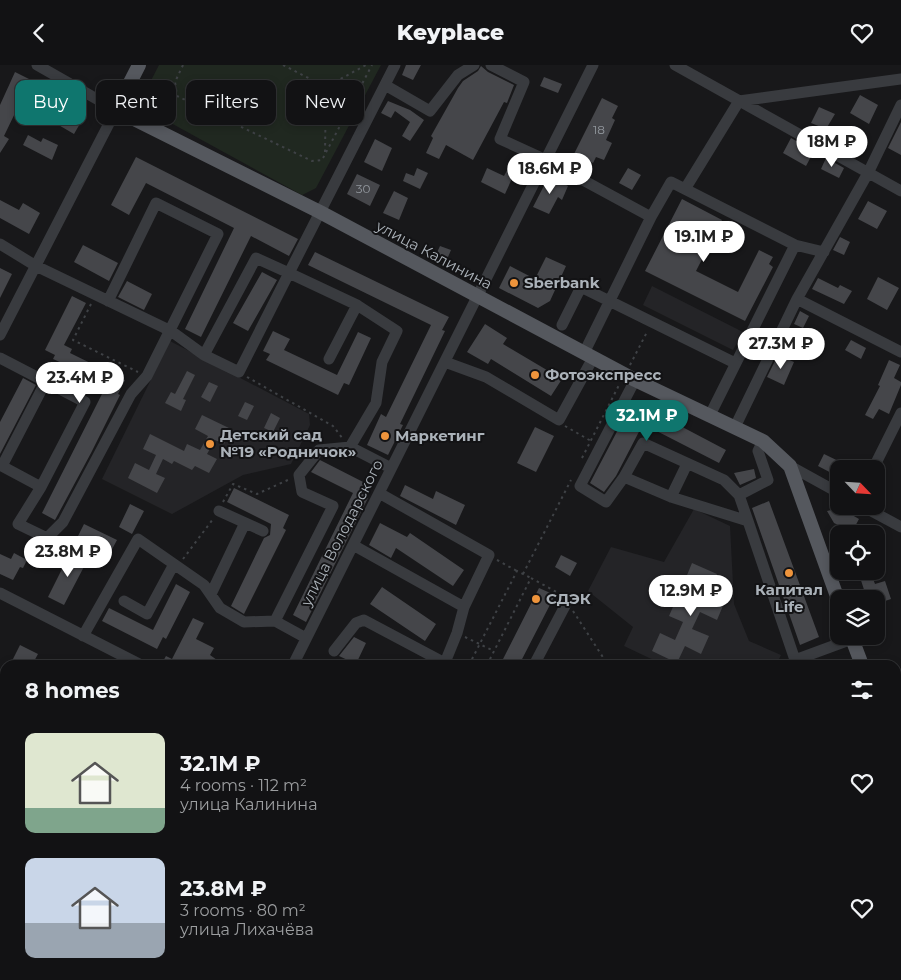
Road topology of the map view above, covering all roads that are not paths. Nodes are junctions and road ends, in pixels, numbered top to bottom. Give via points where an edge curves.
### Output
1 (37, 65) edge
2 (139, 65) edge
3 (395, 65) edge
4 (474, 65) edge
5 (491, 65) edge
6 (593, 65) edge
7 (675, 65) edge
8 (901, 79) edge
9 (131, 80) edge
10 (385, 85) junction
11 (96, 99) edge
12 (739, 101) junction
13 (901, 105) edge
14 (108, 125) edge
15 (146, 125) edge
16 (546, 160) junction
17 (868, 173) junction
18 (685, 189) junction
19 (901, 191) edge
20 (320, 212) junction
21 (651, 217) junction
22 (0, 244) edge
23 (796, 245) junction
24 (824, 252) junction
25 (36, 266) junction
26 (289, 273) junction
27 (477, 297) junction
28 (797, 299) junction
29 (108, 301) junction
30 (610, 302) junction
31 (357, 305) junction
32 (562, 325) dead end
33 (171, 331) junction
34 (0, 335) edge
35 (901, 351) edge
36 (204, 355) junction
37 (589, 356) junction
38 (0, 358) edge
39 (328, 359) dead end
40 (445, 362) junction
41 (735, 363) junction
42 (628, 377) junction
43 (46, 381) junction
44 (901, 413) edge
45 (710, 415) junction
46 (735, 427) junction
47 (763, 441) junction
48 (350, 447) junction
49 (878, 460) edge
50 (687, 465) junction
51 (1, 466) edge
52 (790, 466) junction
53 (391, 469) junction
54 (624, 477) junction
55 (41, 487) junction
56 (830, 488) edge
57 (379, 493) junction
58 (739, 495) junction
59 (671, 497) junction
60 (219, 511) road end
61 (879, 515) edge
62 (748, 521) junction
63 (245, 523) junction
64 (901, 527) edge
65 (263, 531) dead end
66 (353, 545) junction
67 (174, 564) junction
68 (835, 590) edge
69 (0, 593) edge
70 (211, 594) junction
71 (124, 601) dead end
72 (566, 603) road end
73 (464, 607) junction
74 (275, 621) junction
75 (83, 636) junction
76 (306, 638) junction
77 (836, 645) edge
78 (855, 645) edge
79 (334, 651) dead end
80 (131, 660) edge
81 (295, 660) edge
82 (437, 660) edge
83 (446, 660) edge
84 (537, 660) edge
85 (794, 660) edge
86 (802, 660) edge
87 (860, 660) edge

1 - 11 street, улица Калинина
2 - 9 main road
3 - 10 street
4 - 10 street via 458,75 430,111
5 - 16 street via 524,83 500,139
6 - 16 street, улица Володарского
7 - 12 street
8 - 12 street
10 - 20 street
12 - 17 street
12 - 18 street
13 - 17 street
14 - 25 street
15 - 20 main road, улица Калинина
16 - 21 street
16 - 27 street, улица Володарского
17 - 19 street
17 - 24 street
18 - 21 street via 671,182
18 - 23 street
20 - 26 street
20 - 27 main road, улица Калинина
21 - 30 street
22 - 25 street
23 - 24 street
23 - 41 street
24 - 28 street
25 - 29 street
25 - 34 street
26 - 31 street
26 - 36 street via 256,258
26 - 36 street via 238,372
27 - 37 main road, улица Калинина
27 - 40 street, улица Володарского
28 - 35 street
28 - 46 street
29 - 33 street
29 - 33 street via 156,203 218,234
30 - 32 street via 581,287
30 - 37 street
30 - 41 street
31 - 39 street
31 - 48 street via 397,331 382,361 376,403
33 - 36 street
33 - 55 street via 147,376 131,394 63,522 47,538 18,524
37 - 40 street via 559,420 486,377
37 - 42 main road, улица Калинина
38 - 43 street
40 - 53 street, улица Володарского
41 - 45 street
42 - 45 main road, улица Калинина
42 - 54 street via 580,486 606,502
43 - 51 street
43 - 55 street via 85,402
44 - 49 street
45 - 46 main road, улица Калинина
46 - 47 main road, улица Калинина
47 - 52 main road, улица Калинина
47 - 58 street via 758,451 768,480
48 - 53 street
48 - 74 street via 319,449 299,475 302,492 333,506
50 - 54 street via 643,443
50 - 58 street via 724,480
50 - 59 street
51 - 55 street
52 - 56 street, улица Калинина
52 - 68 main road
53 - 57 street, улица Володарского
54 - 59 street
57 - 66 street, улица Володарского
57 - 73 street via 489,555
58 - 62 street
59 - 62 street
60 - 63 street
61 - 64 street
62 - 85 street
63 - 65 street
63 - 70 street
66 - 73 street
66 - 76 street, улица Володарского
67 - 70 street via 204,585
67 - 71 street via 147,615
67 - 75 street via 138,539
69 - 75 street
70 - 74 street via 220,608 244,622
72 - 84 street
73 - 83 street
74 - 76 street
75 - 80 street
76 - 81 street, улица Володарского
77 - 86 street
78 - 87 main road
79 - 82 street via 356,623 364,620

